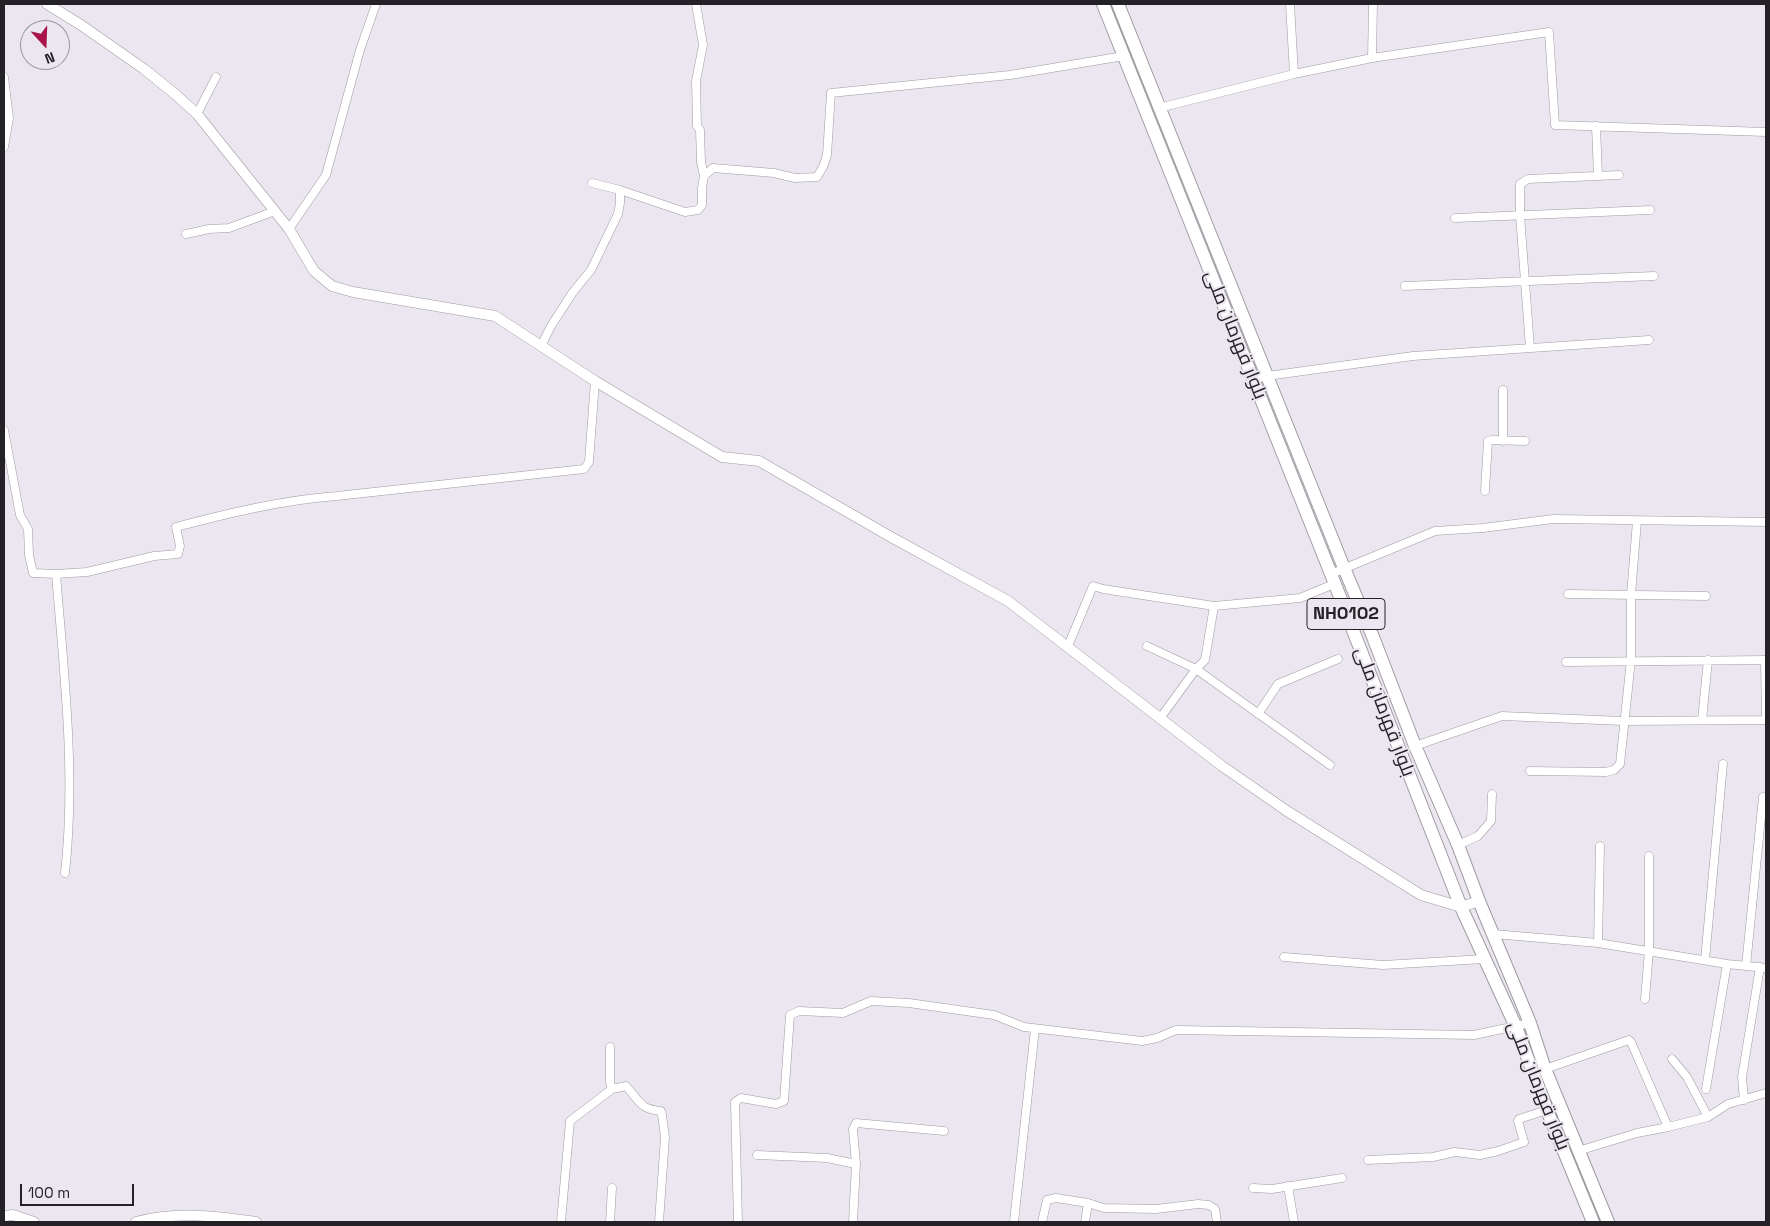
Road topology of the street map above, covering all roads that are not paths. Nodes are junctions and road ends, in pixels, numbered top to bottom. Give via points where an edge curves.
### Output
1 (47, 4) edge
2 (376, 4) edge
3 (696, 4) edge
4 (1103, 4) edge
5 (1118, 4) edge
6 (1290, 4) edge
7 (1373, 4) edge
8 (1124, 56) junction
9 (1372, 58) junction
10 (1294, 74) junction
11 (4, 77) edge
12 (216, 77) dead end
13 (1159, 108) junction
14 (196, 114) junction
15 (1596, 126) junction
16 (1766, 132) edge
17 (4, 147) edge
18 (1619, 175) dead end
19 (704, 176) junction
20 (1598, 176) junction
21 (592, 183) dead end
22 (620, 190) junction
23 (1650, 210) dead end
24 (275, 211) junction
25 (1520, 215) junction
26 (1455, 218) dead end
27 (289, 229) junction
28 (186, 234) dead end
29 (1654, 276) dead end
30 (1525, 281) junction
31 (1405, 286) dead end
32 (1649, 340) dead end
33 (541, 346) junction
34 (1530, 348) junction
35 (1267, 376) junction
36 (1253, 380) junction
37 (596, 382) junction
38 (1503, 390) dead end
39 (4, 430) edge
40 (1503, 441) junction
41 (1525, 441) dead end
42 (1485, 491) dead end
43 (1637, 521) junction
44 (1766, 522) edge
45 (1344, 568) junction
46 (56, 574) junction
47 (1333, 579) junction
48 (1568, 594) dead end
49 (1631, 595) junction
50 (1706, 596) dead end
51 (1214, 606) junction
52 (1068, 646) junction
53 (1147, 646) dead end
54 (1338, 659) dead end
55 (1631, 660) junction
56 (1708, 660) junction
57 (1766, 660) edge
58 (1566, 662) dead end
59 (1196, 669) junction
60 (1258, 714) junction
61 (1161, 717) junction
62 (1702, 720) junction
63 (1624, 721) junction
64 (1415, 746) junction
65 (1723, 764) dead end
66 (1330, 765) dead end
67 (1530, 772) dead end
68 (1492, 794) dead end
69 (1763, 798) dead end
70 (1458, 845) junction
71 (1600, 846) dead end
72 (1650, 856) dead end
73 (65, 873) dead end
74 (1479, 901) junction
75 (1461, 908) junction
76 (1494, 934) junction
77 (1598, 943) junction
78 (1649, 951) junction
79 (1284, 957) dead end
80 (1484, 959) junction
81 (1705, 960) junction
82 (1727, 964) junction
83 (1746, 966) junction
84 (1763, 968) edge
85 (1645, 999) dead end
86 (1530, 1023) junction
87 (1516, 1027) junction
88 (1035, 1029) junction
89 (610, 1047) dead end
90 (1672, 1059) dead end
91 (1545, 1069) junction
92 (612, 1089) junction
93 (1706, 1089) dead end
94 (1766, 1093) edge
95 (1744, 1100) junction
96 (1547, 1110) junction
97 (1708, 1117) junction
98 (1668, 1127) junction
99 (944, 1131) dead end
100 (1578, 1151) junction
101 (757, 1155) dead end
102 (1368, 1160) dead end
103 (856, 1164) junction
104 (1342, 1178) dead end
105 (1288, 1186) junction
106 (612, 1188) dead end
107 (1253, 1188) dead end
108 (1088, 1203) junction
109 (4, 1216) edge
110 (34, 1222) edge
111 (136, 1222) edge
112 (256, 1222) edge
113 (561, 1222) edge
114 (610, 1222) edge
115 (659, 1222) edge
116 (738, 1222) edge
117 (853, 1222) edge
118 (1014, 1222) edge
119 (1042, 1222) edge
120 (1085, 1222) edge
121 (1217, 1222) edge
122 (1294, 1222) edge
123 (1593, 1222) edge
124 (1608, 1222) edge

1 - 14 street via 144,68
2 - 27 street via 360,50 326,176
3 - 19 street via 703,45 696,90
4 - 8 highway, بلوار قهرمان ملی / NH0102
5 - 13 highway, بلوار قهرمان ملی / NH0102
6 - 10 street
7 - 9 street
8 - 19 street via 1010,75 830,93 827,155 817,177 795,178 713,168
8 - 36 highway, بلوار قهرمان ملی / NH0102
9 - 10 street
9 - 15 street via 1549,32 1555,125
10 - 13 street
11 - 17 street via 9,118
12 - 14 street
13 - 35 highway, بلوار قهرمان ملی / NH0102
14 - 24 street
15 - 16 street
15 - 20 street
18 - 20 street
19 - 22 street via 702,205 698,210 685,212
20 - 25 street via 1528,180 1520,184
21 - 22 street
22 - 33 street via 618,214 591,270 573,292
23 - 25 street
24 - 27 street
24 - 28 street via 229,228
25 - 26 street
25 - 30 street
27 - 33 street via 314,271 332,286 494,316
29 - 30 street
30 - 31 street
30 - 34 street
32 - 34 street
33 - 37 street
34 - 35 street via 1413,356
35 - 36 street
35 - 45 highway, بلوار قهرمان ملی / NH0102
36 - 47 highway, بلوار قهرمان ملی / NH0102
37 - 46 street via 588,462 584,469 304,498 176,527 180,546 178,554 154,556 87,572
37 - 52 street via 722,457 759,461 1008,601
38 - 40 street
39 - 46 street via 20,515 28,529 29,555 34,572
40 - 41 street
40 - 42 street via 1488,441
43 - 44 street
43 - 45 street via 1553,519 1435,531
43 - 49 street
45 - 47 street
45 - 64 highway, بلوار قهرمان ملی / NH0102
46 - 73 street via 68,756 69,839
47 - 51 street via 1300,598
47 - 75 highway, بلوار قهرمان ملی / NH0102
48 - 49 street
49 - 50 street
49 - 55 street
51 - 52 street via 1093,586
51 - 59 street via 1205,660
52 - 61 street
53 - 59 street
54 - 60 street via 1278,684
55 - 56 street
55 - 58 street
55 - 63 street
56 - 57 street
56 - 62 street
57 - 62 street via 1766,720
59 - 60 street
59 - 61 street
60 - 66 street
61 - 75 street via 1222,766 1287,811 1420,895
62 - 63 street
63 - 64 street via 1502,716
63 - 67 street via 1620,764 1614,770
64 - 70 highway, بلوار قهرمان ملی / NH0102
65 - 81 street
68 - 70 street via 1491,821 1478,836
69 - 83 street
70 - 74 highway, بلوار قهرمان ملی / NH0102
71 - 77 street
72 - 78 street
74 - 75 street
74 - 76 highway, بلوار قهرمان ملی / NH0102
75 - 80 highway, بلوار قهرمان ملی / NH0102
76 - 77 street
76 - 86 highway, بلوار قهرمان ملی / NH0102
77 - 78 street
78 - 81 street
78 - 85 street
79 - 80 street via 1383,965
80 - 87 highway, بلوار قهرمان ملی / NH0102
81 - 82 street
82 - 83 street
82 - 93 street
83 - 84 street
84 - 95 street via 1742,1077
86 - 87 street
86 - 91 highway, بلوار قهرمان ملی / NH0102
87 - 88 street via 1474,1035 1176,1030 1142,1041
87 - 96 highway, بلوار قهرمان ملی / NH0102
88 - 116 street via 994,1015 909,1003 871,1001 843,1013 799,1011 790,1014 784,1102 776,1104 740,1098 735,1102
88 - 118 street
89 - 92 street
90 - 97 street via 1687,1077
91 - 98 street via 1629,1040
91 - 100 highway, بلوار قهرمان ملی / NH0102
92 - 113 street via 570,1121
92 - 115 street via 626,1086 648,1110 661,1111 665,1137
94 - 95 street
95 - 97 street via 1728,1104
96 - 102 street via 1519,1119 1524,1142 1498,1152 1480,1155 1455,1152 1432,1157
96 - 123 highway, بلوار قهرمان ملی / NH0102
97 - 98 street
98 - 100 street
99 - 103 street via 856,1123 853,1129
100 - 124 highway, بلوار قهرمان ملی / NH0102
101 - 103 street via 828,1158
103 - 117 street
104 - 105 street
105 - 107 street
105 - 122 street
106 - 114 street
108 - 119 street via 1056,1198 1047,1200
108 - 120 street
108 - 121 street via 1104,1208 1156,1209 1209,1205 1215,1209
109 - 110 street via 13,1215
111 - 112 street via 176,1216

